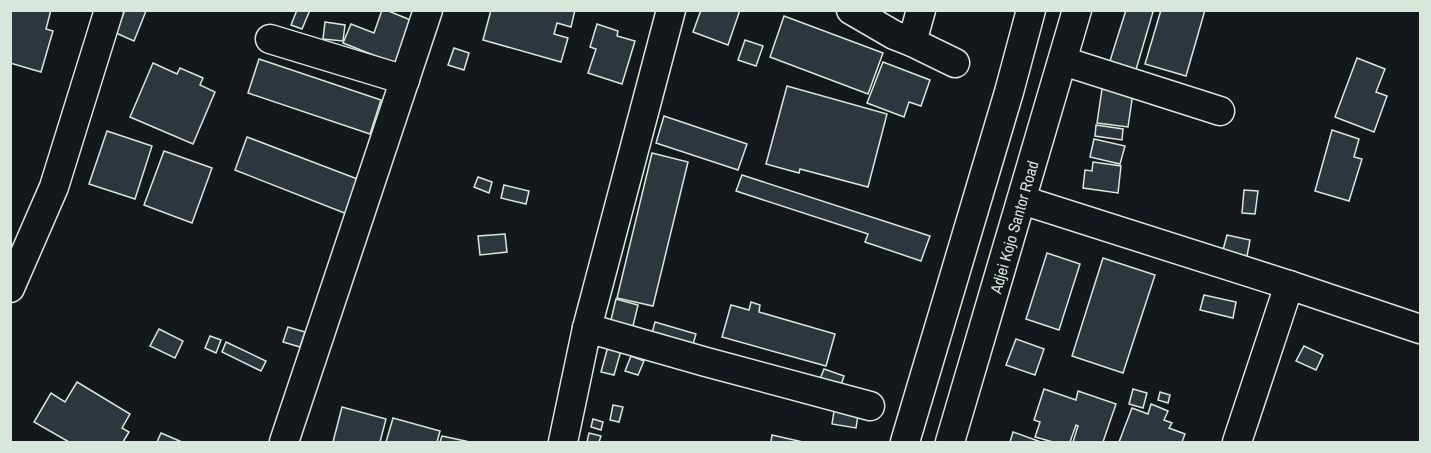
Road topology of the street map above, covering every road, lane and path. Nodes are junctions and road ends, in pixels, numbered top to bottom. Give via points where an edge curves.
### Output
1 (109, 10) edge
2 (428, 10) edge
3 (671, 10) edge
4 (851, 10) edge
5 (921, 10) edge
6 (1031, 10) edge
7 (1077, 10) edge
8 (270, 39) dead end
9 (912, 42) junction
10 (1063, 60) junction
11 (955, 63) dead end
12 (405, 80) junction
13 (1220, 111) dead end
14 (1022, 200) junction
15 (1289, 285) junction
16 (10, 288) edge
17 (586, 328) junction
18 (1420, 329) edge
19 (870, 406) dead end
20 (284, 442) edge
21 (563, 442) edge
22 (905, 442) edge
23 (950, 442) edge
24 (1237, 442) edge

1 - 16 street via 54,187
2 - 12 street
3 - 17 street
4 - 9 street
5 - 9 street
6 - 22 street
7 - 10 street, Adjei Kojo Santor Road
8 - 12 street
9 - 11 street
10 - 13 street
10 - 14 street, Adjei Kojo Santor Road
12 - 20 street
14 - 15 street
14 - 23 street, Adjei Kojo Santor Road
15 - 18 street
15 - 24 street
17 - 19 street
17 - 21 street

